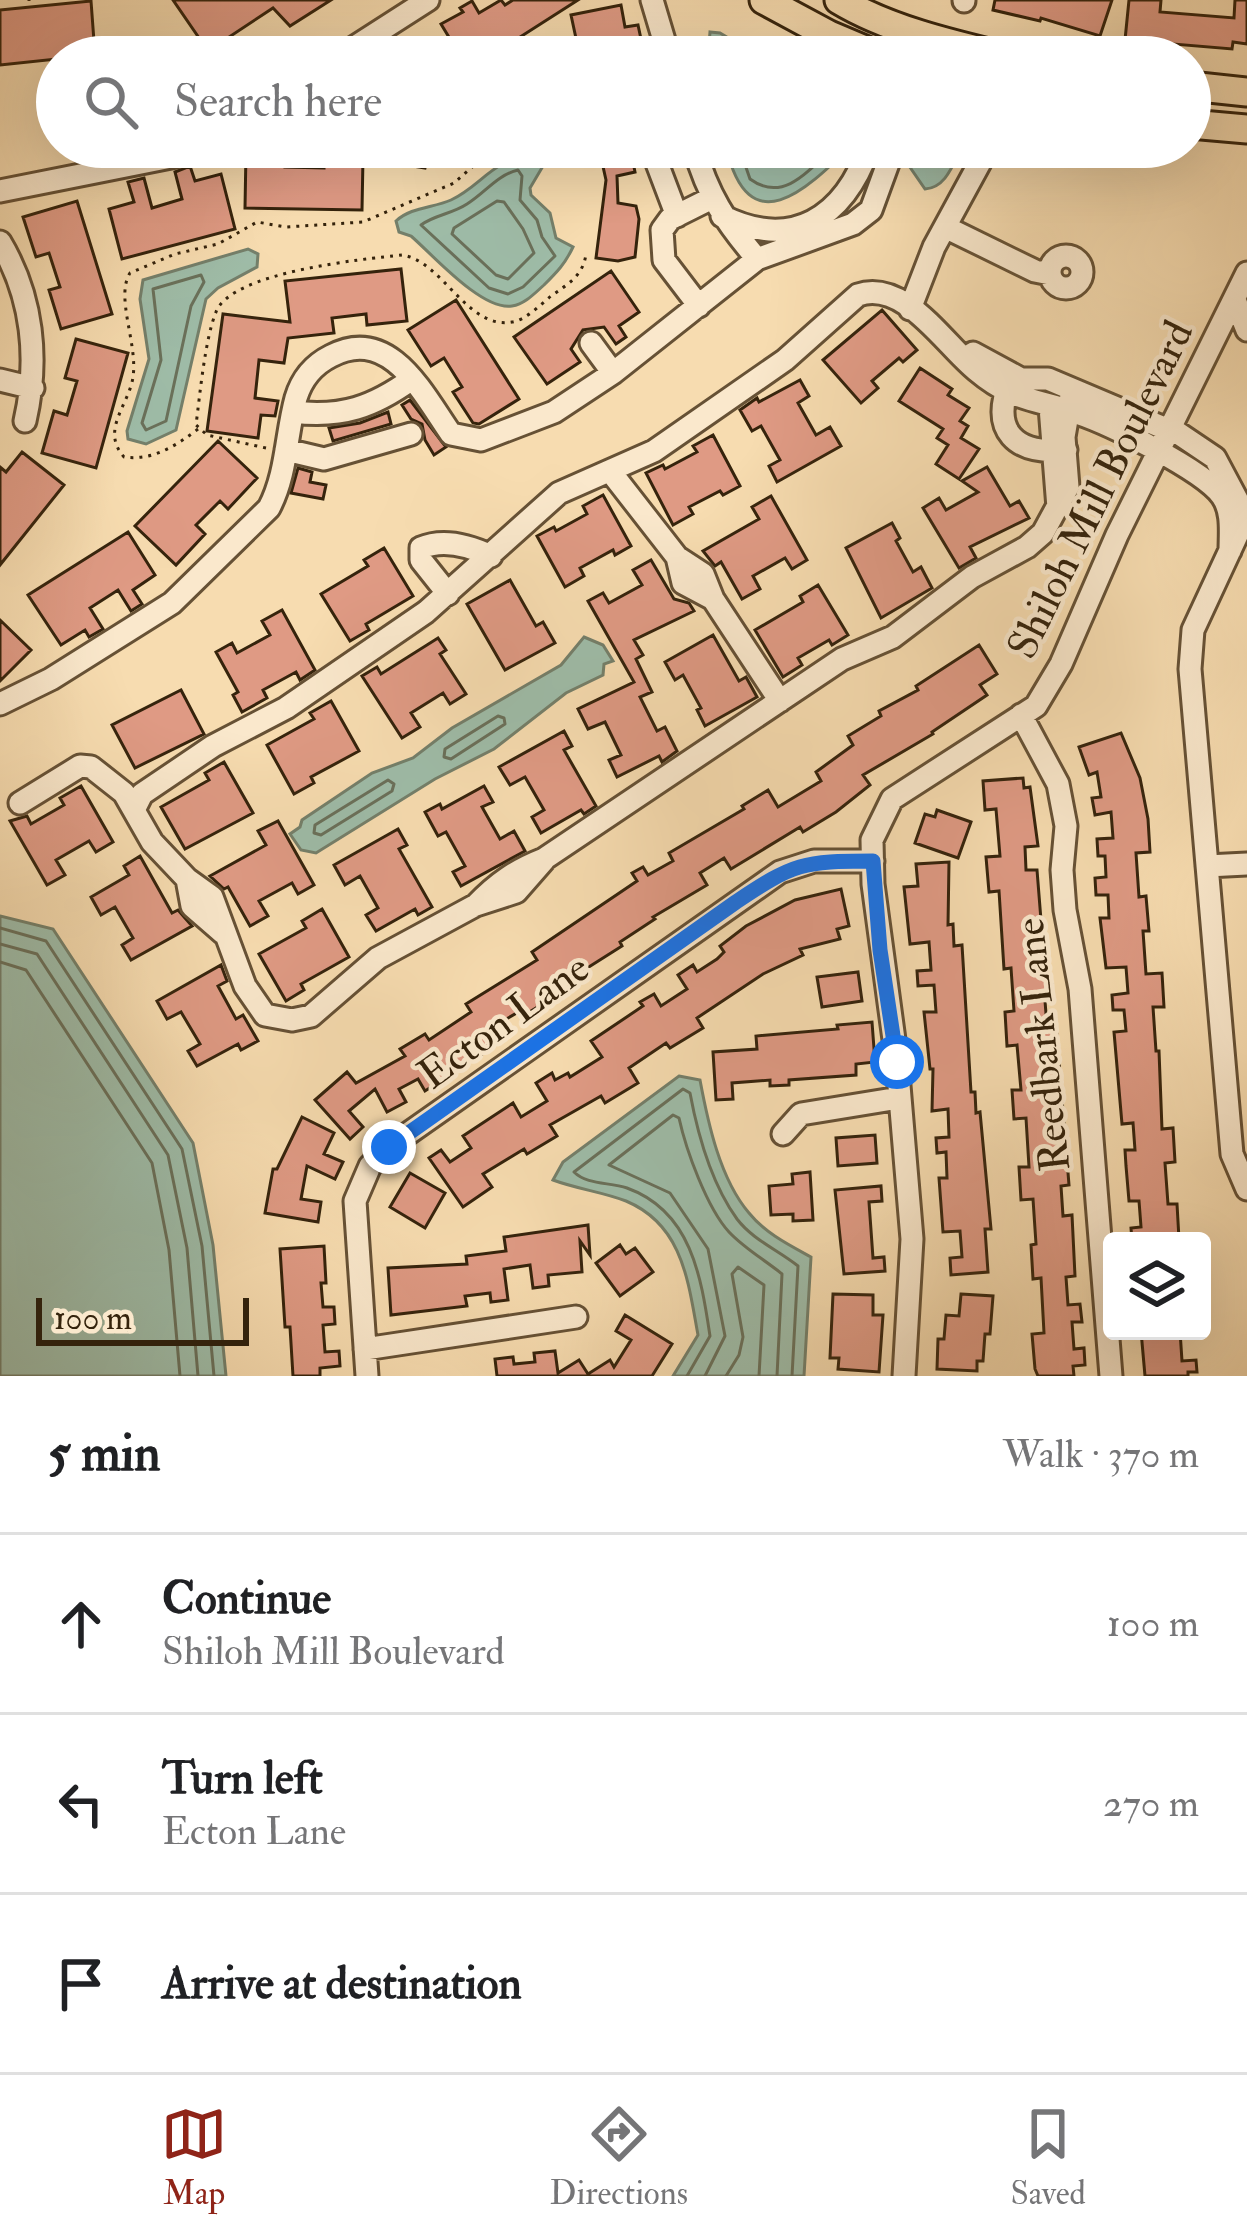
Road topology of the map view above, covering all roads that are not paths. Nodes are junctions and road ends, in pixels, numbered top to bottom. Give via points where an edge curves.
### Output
1 (428, 0) edge
2 (652, 0) edge
3 (764, 0) edge
4 (839, 0) edge
5 (380, 36) edge
6 (663, 36) edge
7 (831, 36) edge
8 (914, 36) edge
9 (1211, 88) edge
10 (1247, 92) edge
11 (1211, 126) edge
12 (1247, 129) edge
13 (116, 168) edge
14 (659, 168) edge
15 (702, 168) edge
16 (866, 168) edge
17 (872, 168) edge
18 (977, 168) edge
19 (0, 191) edge
20 (717, 207) junction
21 (677, 216) junction
22 (945, 227) junction
23 (0, 242) edge
24 (757, 260) junction
25 (1247, 273) edge
26 (1050, 274) dead end
27 (1241, 301) edge
28 (699, 306) junction
29 (910, 309) junction
30 (1247, 330) edge
31 (591, 344) dead end
32 (613, 374) junction
33 (412, 379) junction
34 (0, 380) edge
35 (1009, 383) junction
36 (33, 388) junction
37 (1064, 403) junction
38 (293, 412) junction
39 (25, 421) dead end
40 (1171, 430) junction
41 (411, 434) dead end
42 (286, 450) junction
43 (1059, 450) junction
44 (1160, 453) junction
45 (610, 471) junction
46 (1230, 550) junction
47 (491, 556) junction
48 (448, 594) junction
49 (780, 701) junction
50 (0, 704) edge
51 (1021, 715) junction
52 (20, 803) dead end
53 (134, 810) junction
54 (873, 861) junction
55 (1247, 864) edge
56 (1207, 866) junction
57 (898, 1098) junction
58 (783, 1134) dead end
59 (1247, 1189) edge
60 (576, 1318) dead end
61 (365, 1349) junction
62 (367, 1376) edge
63 (904, 1376) edge
64 (1111, 1376) edge

1 - 5 street
2 - 6 street
3 - 7 main road
4 - 8 main road
9 - 10 main road
11 - 12 main road
13 - 19 street
14 - 21 street
15 - 20 street
16 - 20 street via 824,215 786,232 750,230
17 - 24 street via 871,210
18 - 22 street
20 - 21 street
20 - 24 street
21 - 28 street via 662,230 664,260
22 - 26 street
22 - 29 street
23 - 36 street via 24,295
24 - 28 street
25 - 27 street, Shiloh Mill Boulevard
27 - 30 street
27 - 40 street, Shiloh Mill Boulevard
28 - 32 street
29 - 35 street
29 - 45 street via 886,292 858,295 785,360 655,451
31 - 32 street
32 - 33 street via 554,412 482,440 451,434
33 - 38 street via 363,409
33 - 38 street via 375,349 339,351 309,371
34 - 36 street
35 - 37 street via 1048,380
35 - 43 street via 1005,428 1028,448
36 - 39 street
37 - 40 street
37 - 43 street
37 - 44 street
38 - 42 street
40 - 44 street, Shiloh Mill Boulevard
40 - 46 street via 1215,458 1230,480 1240,518
41 - 42 street via 324,459
42 - 50 street via 269,508 172,603
43 - 49 street via 1068,487 1043,533 893,637
44 - 46 street via 1222,497
44 - 51 street, Shiloh Mill Boulevard via 1061,664 1036,706
45 - 47 street via 559,493
45 - 49 street via 677,556 703,574
46 - 56 street via 1193,630 1190,669
47 - 48 street
47 - 48 street via 469,545 421,548
48 - 53 street via 286,709 142,794
49 - 53 street via 518,869 476,905 378,958 311,1016 292,1020 266,1015 245,986 212,897 152,842
51 - 54 street, Shiloh Mill Boulevard via 892,799 872,840
51 - 64 street, Reedbark Lane via 1058,784 1066,826 1065,910 1080,989
52 - 53 street via 80,766 124,793
54 - 57 street, Shiloh Mill Boulevard
54 - 61 street, Ecton Lane via 814,861 780,872 389,1147 355,1201
55 - 56 street
56 - 59 street via 1232,1154
57 - 58 street via 801,1114
57 - 63 street, Shiloh Mill Boulevard via 912,1239
60 - 61 street
61 - 62 street, Ecton Lane

